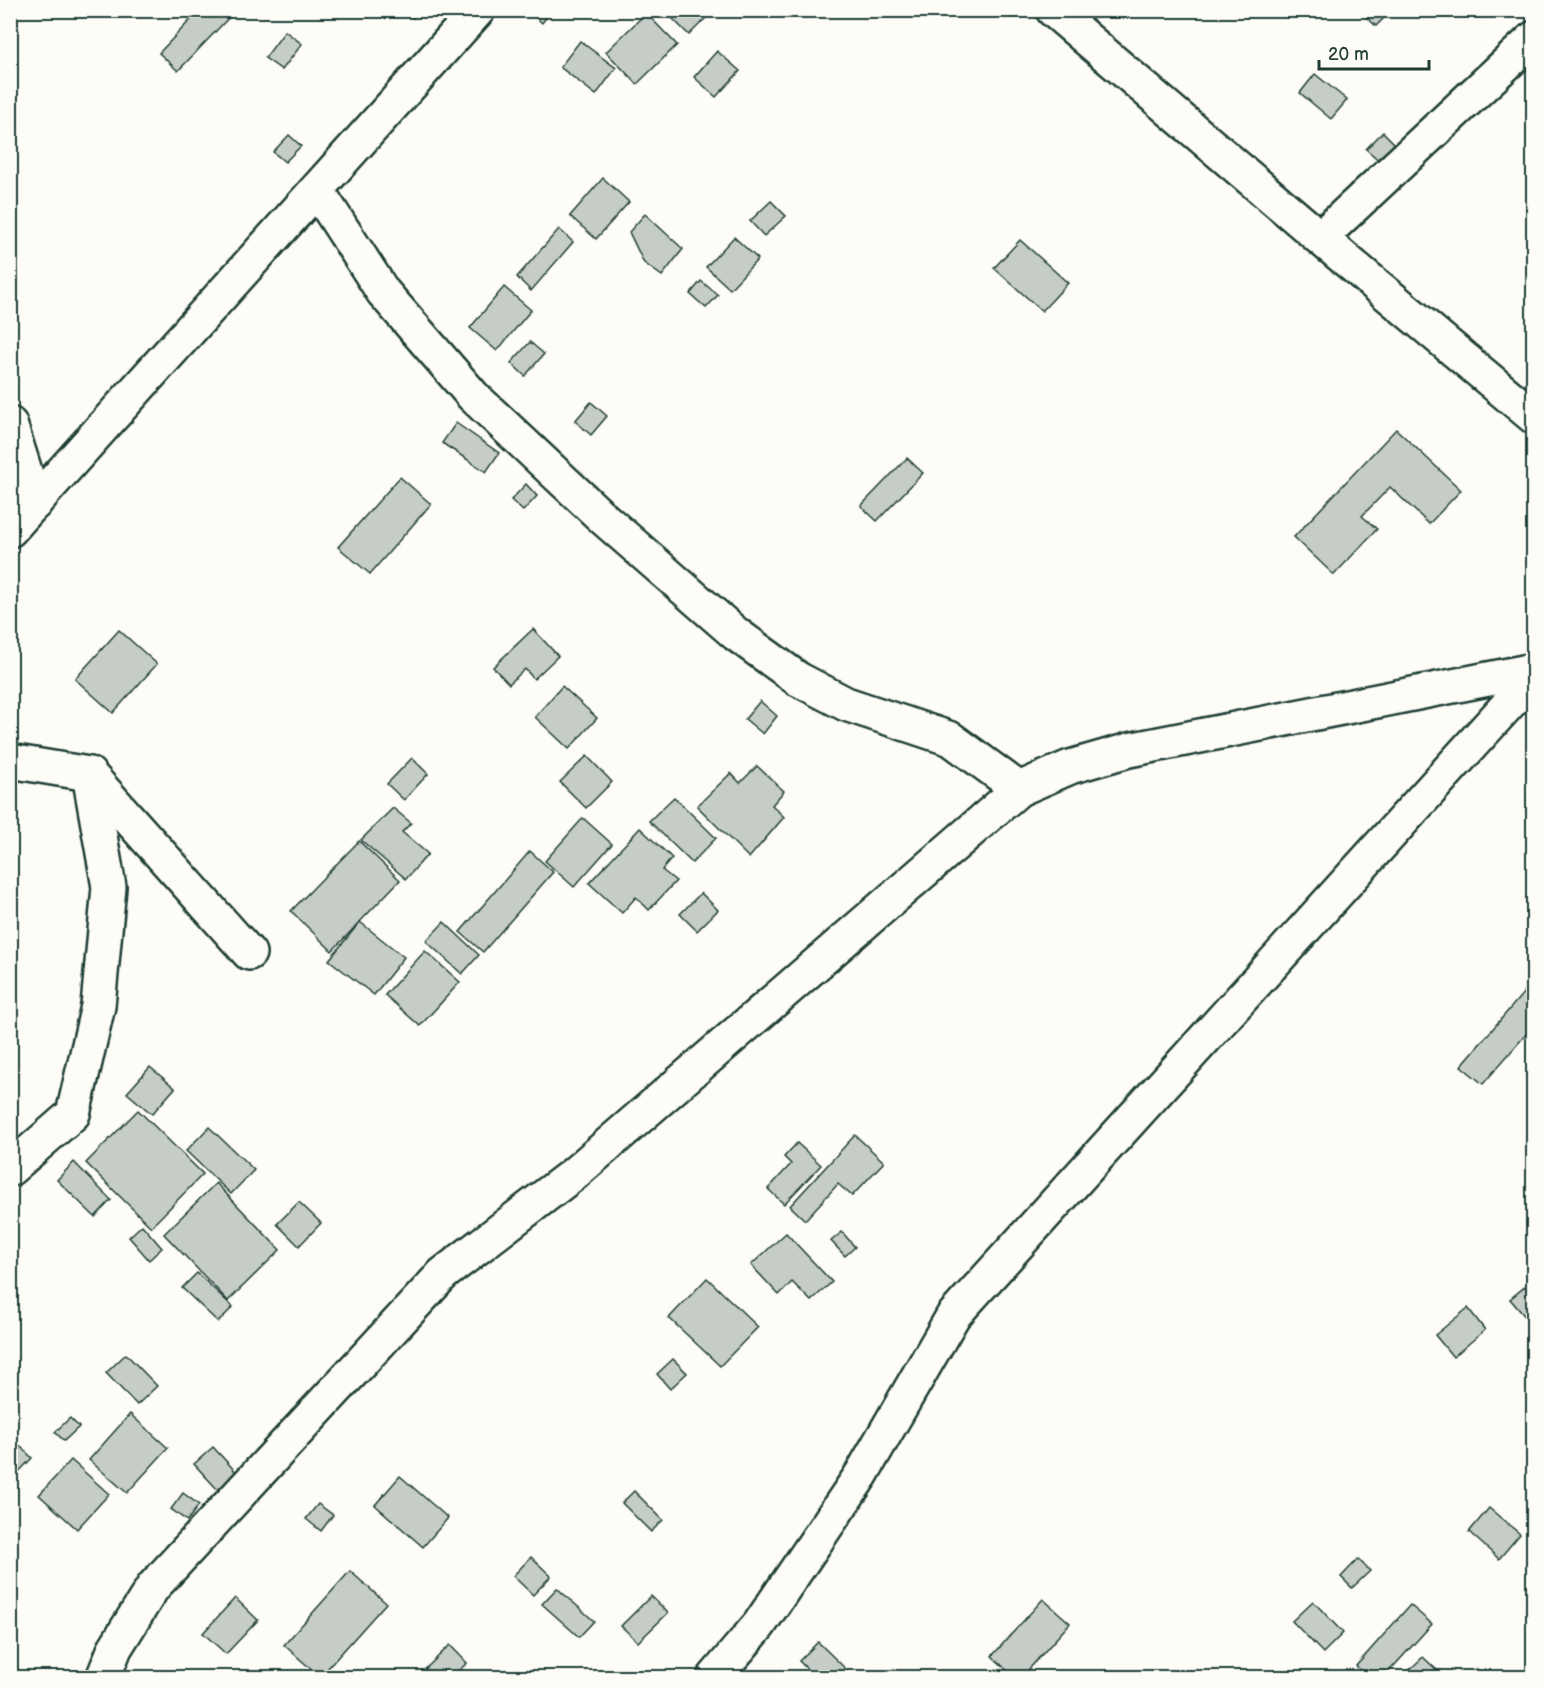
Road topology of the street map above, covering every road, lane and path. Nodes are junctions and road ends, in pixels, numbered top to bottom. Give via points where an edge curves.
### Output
1 (478, 10) edge
2 (1053, 10) edge
3 (1533, 38) edge
4 (317, 190) junction
5 (1320, 238) junction
6 (1533, 417) edge
7 (10, 424) edge
8 (23, 507) edge
9 (10, 530) edge
10 (1533, 670) edge
11 (1533, 676) edge
12 (10, 761) edge
13 (89, 774) junction
14 (1019, 789) junction
15 (249, 953) dead end
16 (10, 1169) edge
17 (103, 1677) edge
18 (714, 1677) edge

1 - 4 street
2 - 5 street
3 - 5 street
4 - 8 street
4 - 14 street via 383,292 473,396 603,519 736,634 798,679 846,704 951,739
5 - 6 street
7 - 8 street
8 - 9 street
10 - 14 street via 1129,750 1070,767
11 - 18 street via 953,1316 861,1475 759,1625
12 - 13 street
13 - 15 street
13 - 16 street via 110,887 98,1006 73,1114
14 - 17 street via 575,1173 443,1274 153,1587 115,1648

